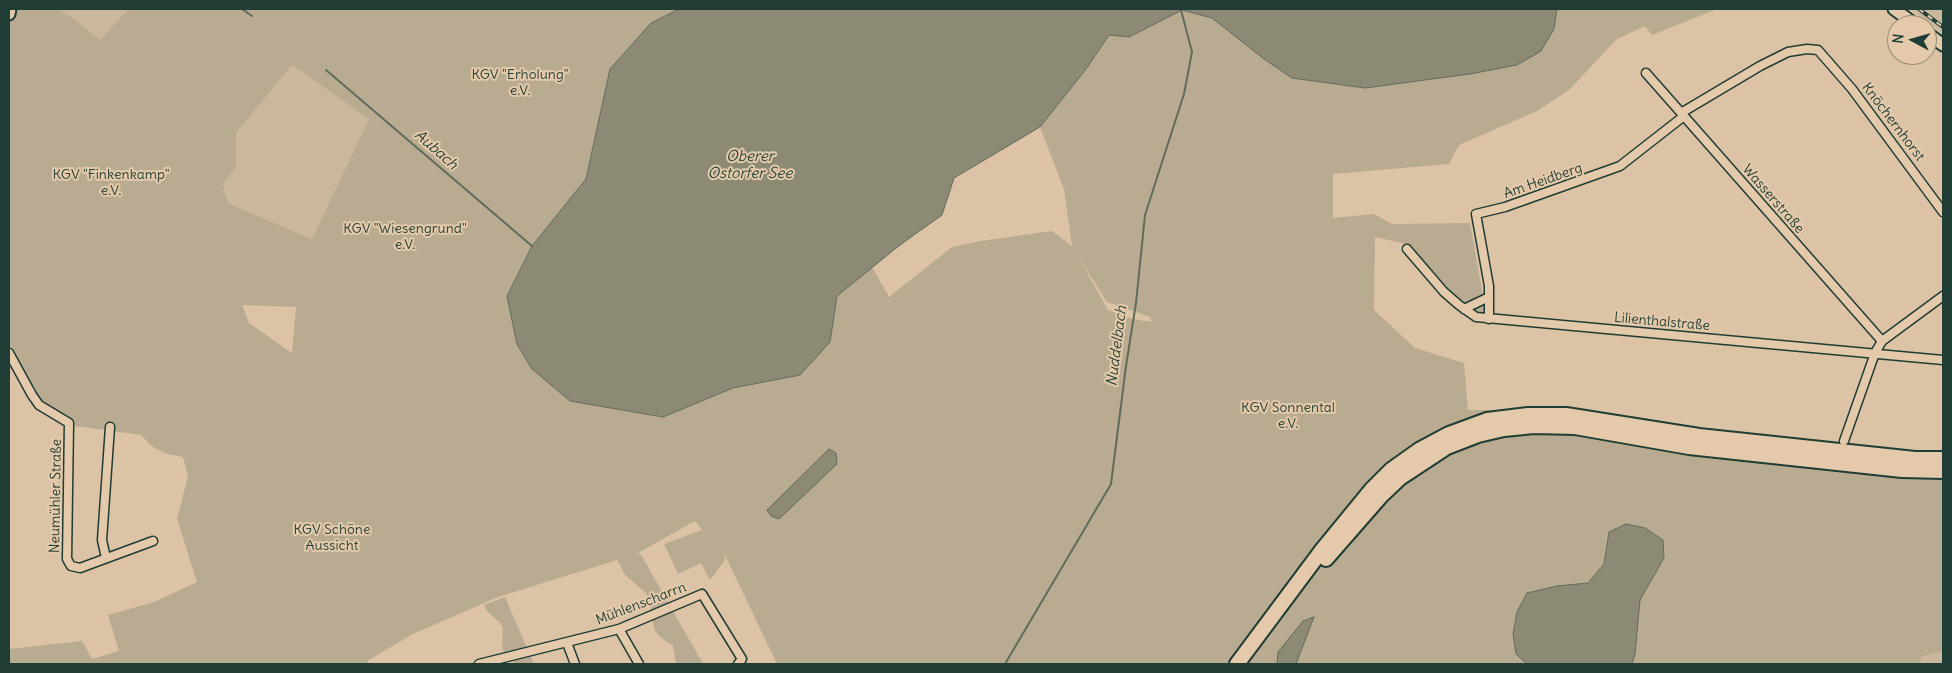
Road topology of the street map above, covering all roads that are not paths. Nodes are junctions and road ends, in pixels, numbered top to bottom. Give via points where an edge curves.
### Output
1 (10, 9) edge
2 (9, 14) edge
3 (1818, 50) joint
4 (1646, 73) dead end
5 (1682, 115) junction
6 (1943, 212) edge
7 (1407, 249) dead end
8 (1943, 296) edge
9 (1489, 297) junction
10 (1464, 309) junction
11 (1489, 319) junction
12 (1882, 341) junction
13 (9, 353) edge
14 (1875, 353) junction
15 (1943, 360) edge
16 (110, 427) dead end
17 (1844, 441) dead end
18 (1943, 459) edge
19 (1943, 471) edge
20 (153, 541) dead end
21 (106, 558) junction
22 (619, 629) junction
23 (567, 643) junction
24 (479, 664) edge
25 (575, 664) edge
26 (639, 664) edge
27 (738, 664) edge
28 (1237, 664) edge
29 (1248, 664) edge

1 - 2 street
3 - 5 street, Am Heidberg via 1788,52
3 - 6 street, Knöchernhorst via 1852,89
4 - 5 street, Wasserstraße
5 - 9 street, Am Heidberg via 1620,166 1504,208 1476,214
5 - 12 street, Wasserstraße
7 - 10 street, Lilienthalstraße via 1444,292
8 - 12 street
9 - 10 street
9 - 11 street, Am Heidberg
10 - 11 street, Lilienthalstraße
11 - 14 street, Lilienthalstraße
12 - 14 street
13 - 21 street, Neumühler Straße via 39,405 69,423 67,559 71,566 80,568
14 - 15 street, Lilienthalstraße
14 - 17 street
16 - 21 street via 102,540
18 - 28 highway via 1915,459 1699,436 1566,415 1487,420 1449,434 1391,470 1322,550
19 - 29 highway via 1902,470 1689,447 1575,427 1504,428 1478,435 1447,447 1422,462 1381,496 1328,557
20 - 21 street, Neumühler Straße
22 - 23 street, Mühlenscharrn
22 - 26 street
22 - 27 street, Mühlenscharrn via 702,594 742,659
23 - 24 street, Mühlenscharrn
23 - 25 street

